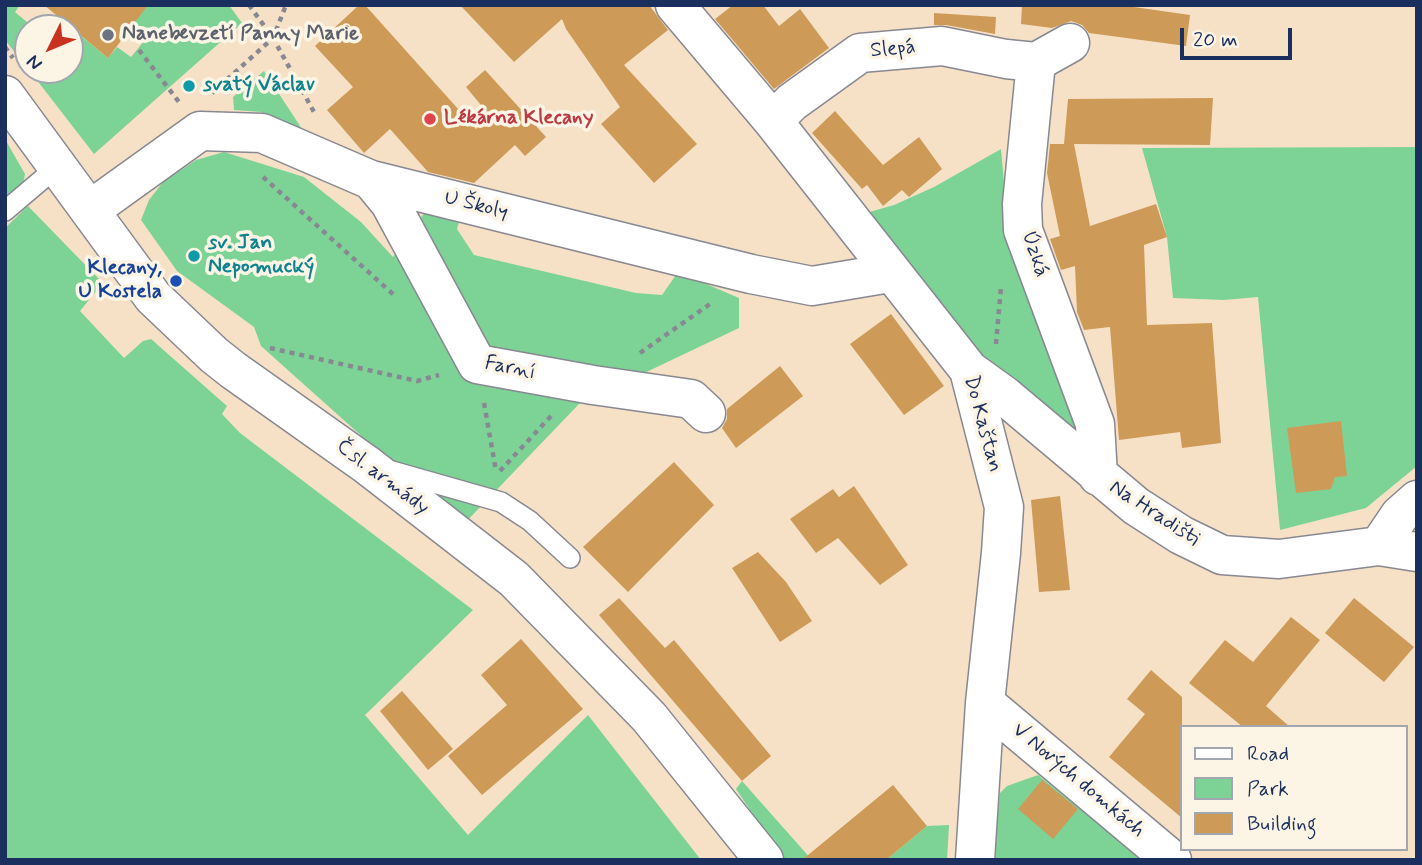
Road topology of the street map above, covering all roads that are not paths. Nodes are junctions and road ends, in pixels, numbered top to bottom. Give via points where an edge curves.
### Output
1 (675, 5) edge
2 (1070, 43) dead end
3 (1036, 62) junction
4 (5, 95) edge
5 (773, 121) junction
6 (58, 166) junction
7 (371, 180) junction
8 (90, 210) junction
9 (5, 211) edge
10 (890, 273) junction
11 (969, 370) junction
12 (706, 413) dead end
13 (367, 464) junction
14 (1098, 477) junction
15 (1417, 500) edge
16 (1379, 546) junction
17 (1417, 552) edge
18 (570, 558) dead end
19 (1417, 580) edge
20 (985, 703) junction
21 (764, 860) edge
22 (975, 860) edge
23 (1172, 860) edge

1 - 5 street, Do Kaštan
2 - 3 street
3 - 5 street, Slepá via 942,46 860,53
3 - 14 street, Úzká via 1023,230 1095,424
4 - 6 street, Čsl. armády
5 - 10 street, Do Kaštan
6 - 8 street, Čsl. armády
6 - 9 lane
7 - 8 street, U Školy via 262,133 204,130
7 - 10 street, U Školy via 812,286
7 - 12 street, Farní via 390,203 477,365 691,399
8 - 13 street, Čsl. armády via 153,297 214,355
10 - 11 street, Do Kaštan
11 - 14 street, Na Hradišti
11 - 20 street, Do Kaštan via 1004,506
13 - 18 lane via 501,502 530,521
13 - 21 street, Čsl. armády via 514,579 649,717
14 - 16 street, Na Hradišti via 1181,535 1222,555 1279,559
15 - 16 street via 1399,515
16 - 17 street, Na Hradišti
16 - 19 street
20 - 22 street, Do Kaštan
20 - 23 street, V Nových domkách

